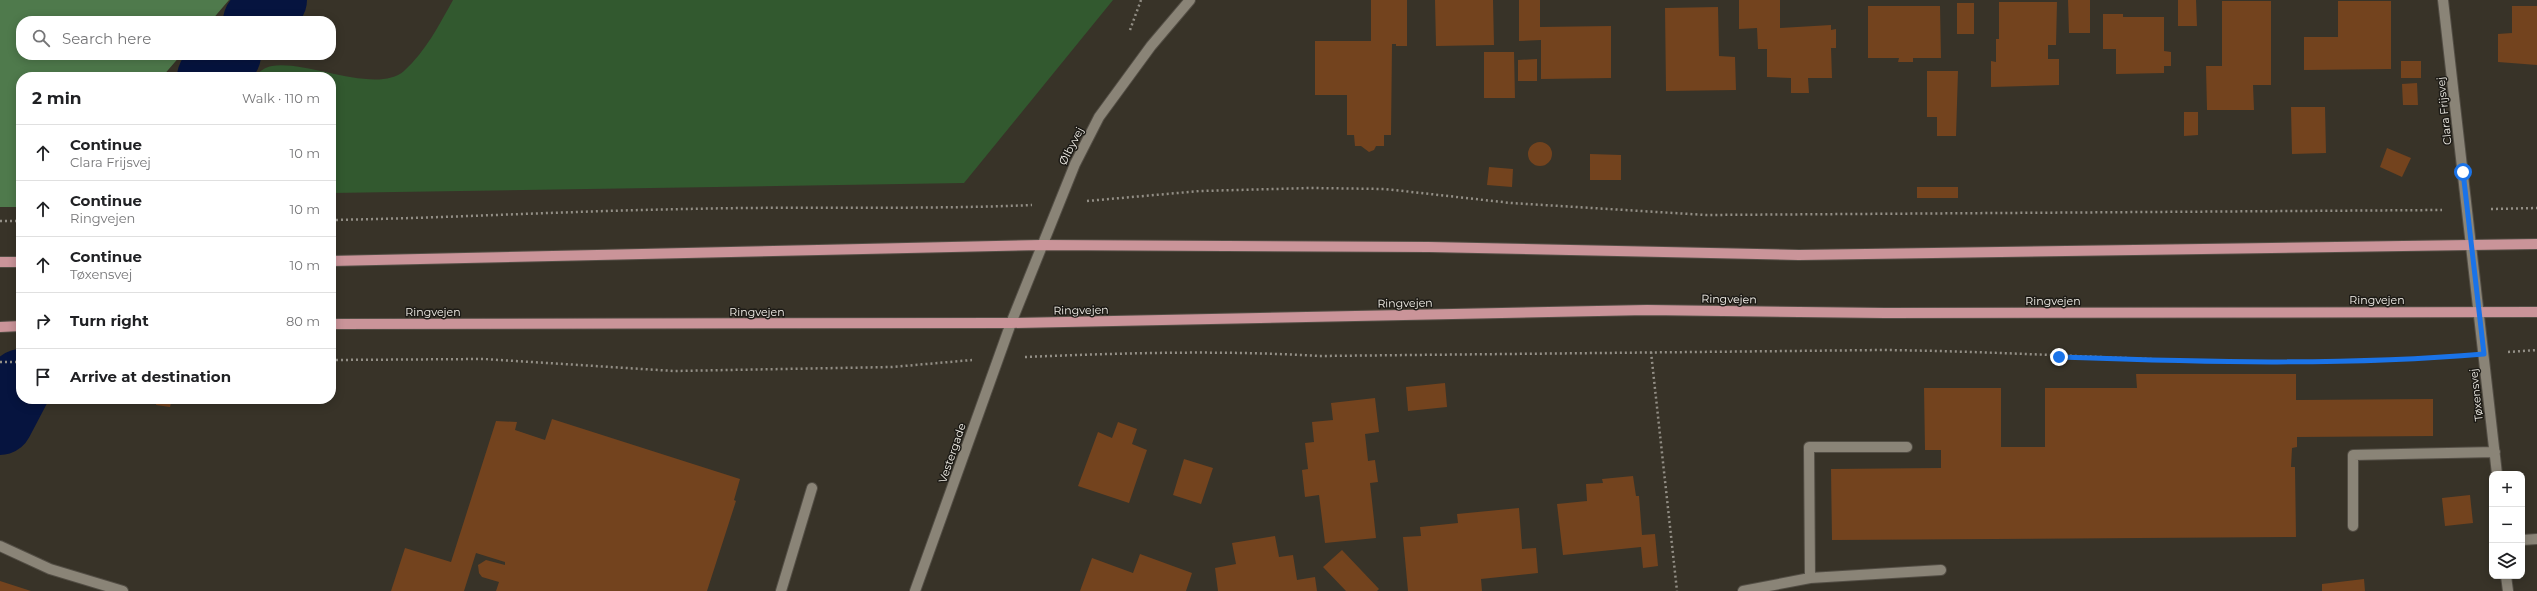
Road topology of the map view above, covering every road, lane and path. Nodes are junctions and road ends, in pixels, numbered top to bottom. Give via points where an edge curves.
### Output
1 (1190, 0) edge
2 (2444, 0) edge
3 (1058, 204) junction
4 (2537, 208) edge
5 (2467, 210) junction
6 (336, 220) edge
7 (0, 221) edge
8 (16, 221) edge
9 (2472, 244) junction
10 (2537, 244) edge
11 (1041, 245) junction
12 (336, 261) edge
13 (0, 262) edge
14 (16, 262) edge
15 (2480, 312) junction
16 (2537, 312) edge
17 (1010, 323) junction
18 (336, 324) edge
19 (16, 326) edge
20 (0, 327) edge
21 (2537, 350) edge
22 (1651, 352) junction
23 (2484, 354) junction
24 (998, 358) junction
25 (336, 360) edge
26 (0, 362) edge
27 (16, 362) edge
28 (1907, 446) dead end
29 (2495, 452) junction
30 (2497, 471) edge
31 (812, 488) dead end
32 (2353, 526) dead end
33 (2537, 539) edge
34 (2525, 540) edge
35 (0, 546) edge
36 (1941, 570) dead end
37 (1810, 578) junction
38 (2506, 579) edge
39 (123, 591) edge
40 (781, 591) edge
41 (915, 591) edge
42 (1677, 591) edge
43 (1743, 591) edge
44 (2508, 591) edge

1 - 3 street, Ølbyvej via 1151,46 1099,117 1074,164
2 - 5 street, Clara Frijsvej
3 - 5 path via 1200,191 1311,188 1385,189 1511,203 1706,215
3 - 6 path via 968,208 686,209
3 - 11 street, Ølbyvej
4 - 5 path
5 - 9 street, Clara Frijsvej
7 - 8 path
9 - 10 main road
9 - 11 main road via 1799,255 1429,247
9 - 15 street
11 - 12 main road
11 - 17 street, Ølbyvej
13 - 14 main road
15 - 16 main road, Ringvejen
15 - 17 main road, Ringvejen via 1885,313 1646,310
15 - 23 street, Tøxensvej
17 - 18 main road, Ringvejen
17 - 24 street, Vestergade
19 - 20 main road
21 - 23 path
22 - 23 path via 1966,351 2174,361 2329,363
22 - 24 path via 1319,356 1251,352 1117,353
22 - 42 path
23 - 29 street, Tøxensvej
24 - 25 path via 892,367 674,371 484,359
24 - 41 street, Vestergade
26 - 27 path
28 - 37 street via 1809,447
29 - 30 street, Tøxensvej
29 - 32 street via 2353,454
31 - 40 street
33 - 34 street
35 - 39 street via 50,569
36 - 37 street
37 - 43 street
38 - 44 street

